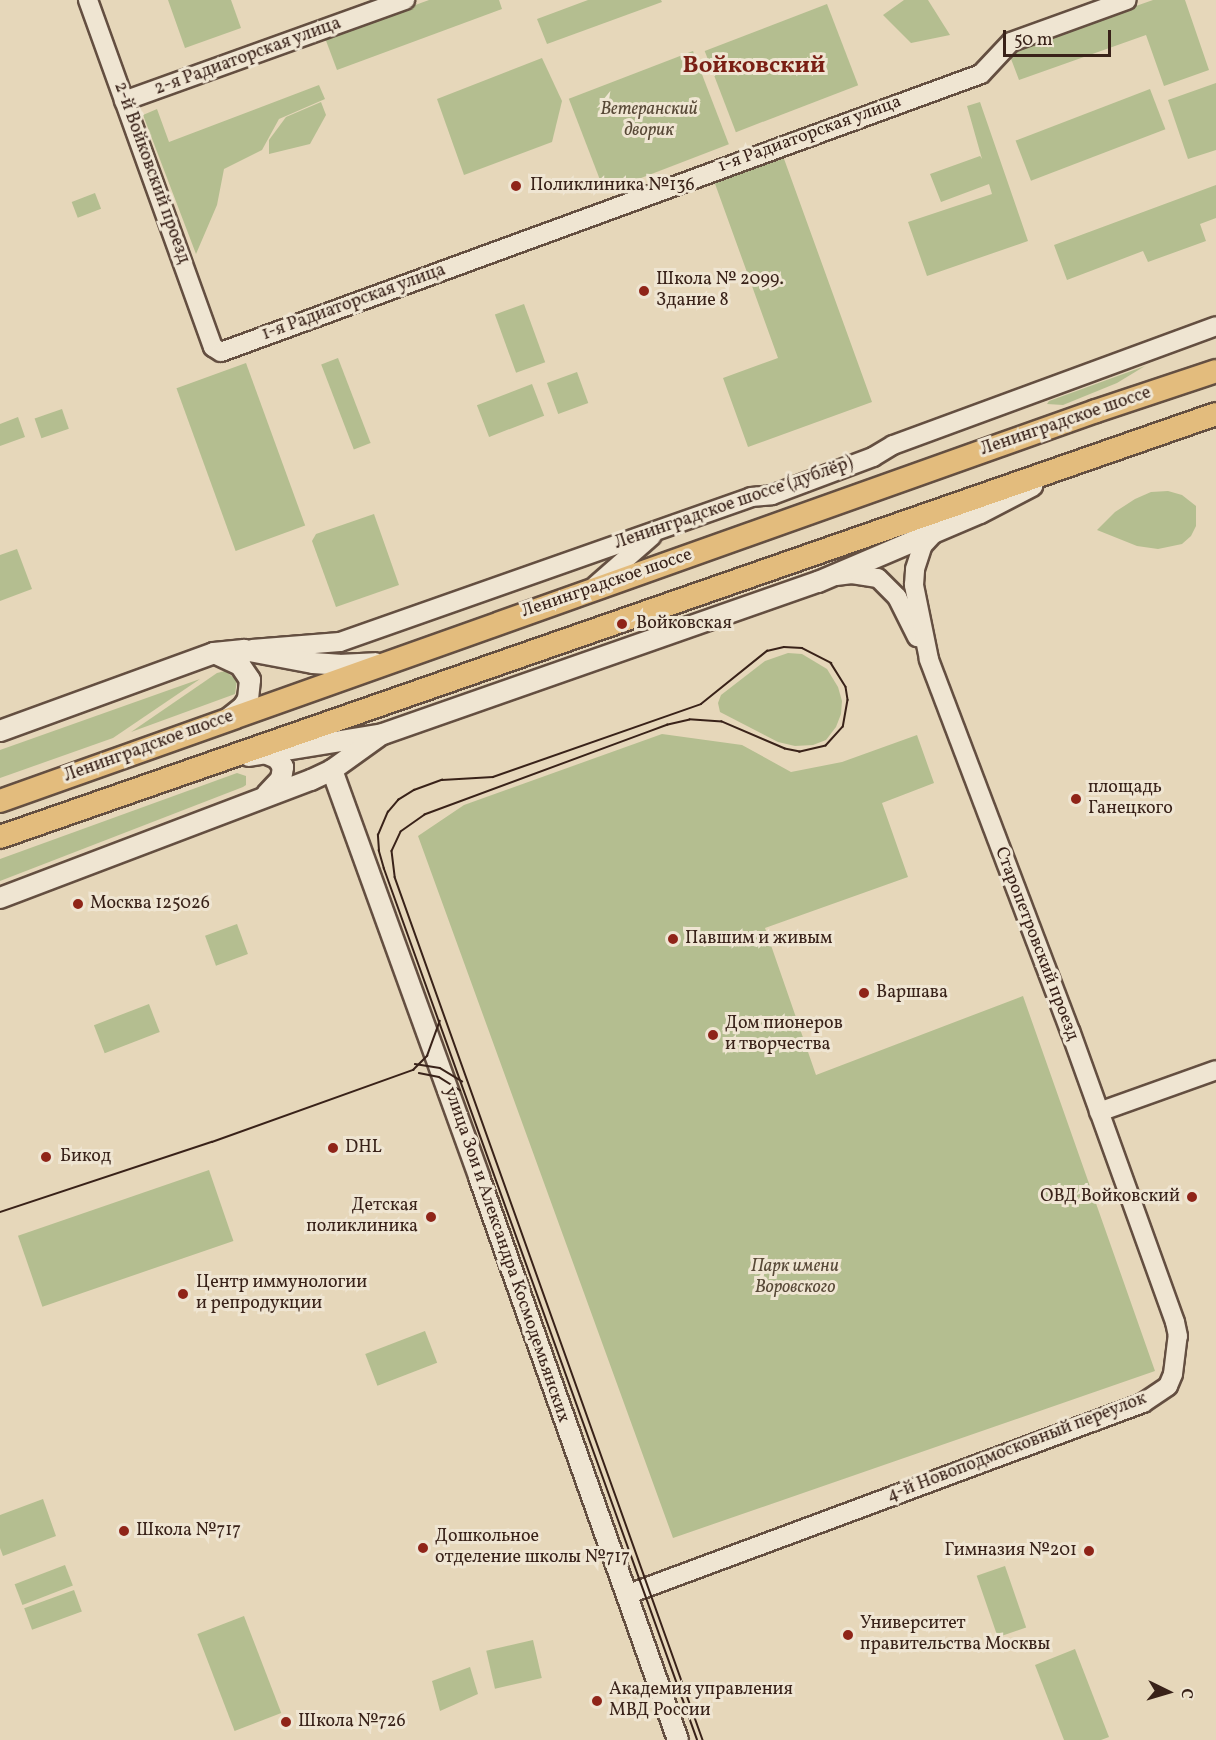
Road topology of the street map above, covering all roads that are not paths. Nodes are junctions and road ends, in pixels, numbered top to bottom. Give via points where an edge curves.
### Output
1 (88, 0) edge
2 (405, 0) edge
3 (1127, 0) edge
4 (124, 102) junction
5 (1216, 326) edge
6 (213, 347) joint
7 (1216, 371) edge
8 (1216, 414) edge
9 (1091, 456) junction
10 (663, 528) junction
11 (936, 531) junction
12 (818, 582) junction
13 (591, 590) junction
14 (244, 650) junction
15 (214, 653) junction
16 (929, 659) junction
17 (386, 662) junction
18 (228, 718) junction
19 (0, 731) edge
20 (383, 734) junction
21 (267, 754) junction
22 (231, 757) junction
23 (332, 770) junction
24 (267, 794) junction
25 (0, 801) edge
26 (0, 837) edge
27 (0, 898) edge
28 (1216, 1070) edge
29 (1099, 1112) junction
30 (626, 1596) junction
31 (678, 1740) edge

1 - 4 street, 2-й Войковский проезд
2 - 4 street, 2-я Радиаторская улица
3 - 6 street, 1-я Радиаторская улица via 1011,42 981,74 227,350 221,352
4 - 6 street, 2-й Войковский проезд
5 - 10 street, Ленинградское шоссе (дублёр) via 899,442 873,457 772,495 751,497
7 - 13 main road, Ленинградское шоссе
8 - 9 main road, Ленинградское шоссе
9 - 11 main road
9 - 22 main road, Ленинградское шоссе
10 - 13 street
10 - 14 street, Ленинградское шоссе (дублёр) via 340,642
11 - 12 main road
11 - 16 street, Старопетровский проезд via 923,545 914,585
12 - 16 street, Старопетровский проезд via 852,574 878,578 897,597
12 - 20 main road
13 - 17 main road, Ленинградское шоссе
14 - 15 main road
14 - 17 main road via 339,665
15 - 18 main road via 240,665 250,680 248,699
15 - 19 main road
16 - 29 street, Старопетровский проезд
17 - 18 main road, Ленинградское шоссе
18 - 25 main road, Ленинградское шоссе
20 - 21 main road
20 - 23 main road
21 - 22 main road
21 - 24 main road via 283,767 281,779
22 - 26 main road, Ленинградское шоссе
23 - 24 main road
23 - 30 main road, улица Зои и Александра Космодемьянских
24 - 27 main road
28 - 29 street
29 - 30 street, 4-й Новоподмосковный переулок via 1175,1322 1176,1359 1168,1386 1143,1403
30 - 31 main road, улица Зои и Александра Космодемьянских

